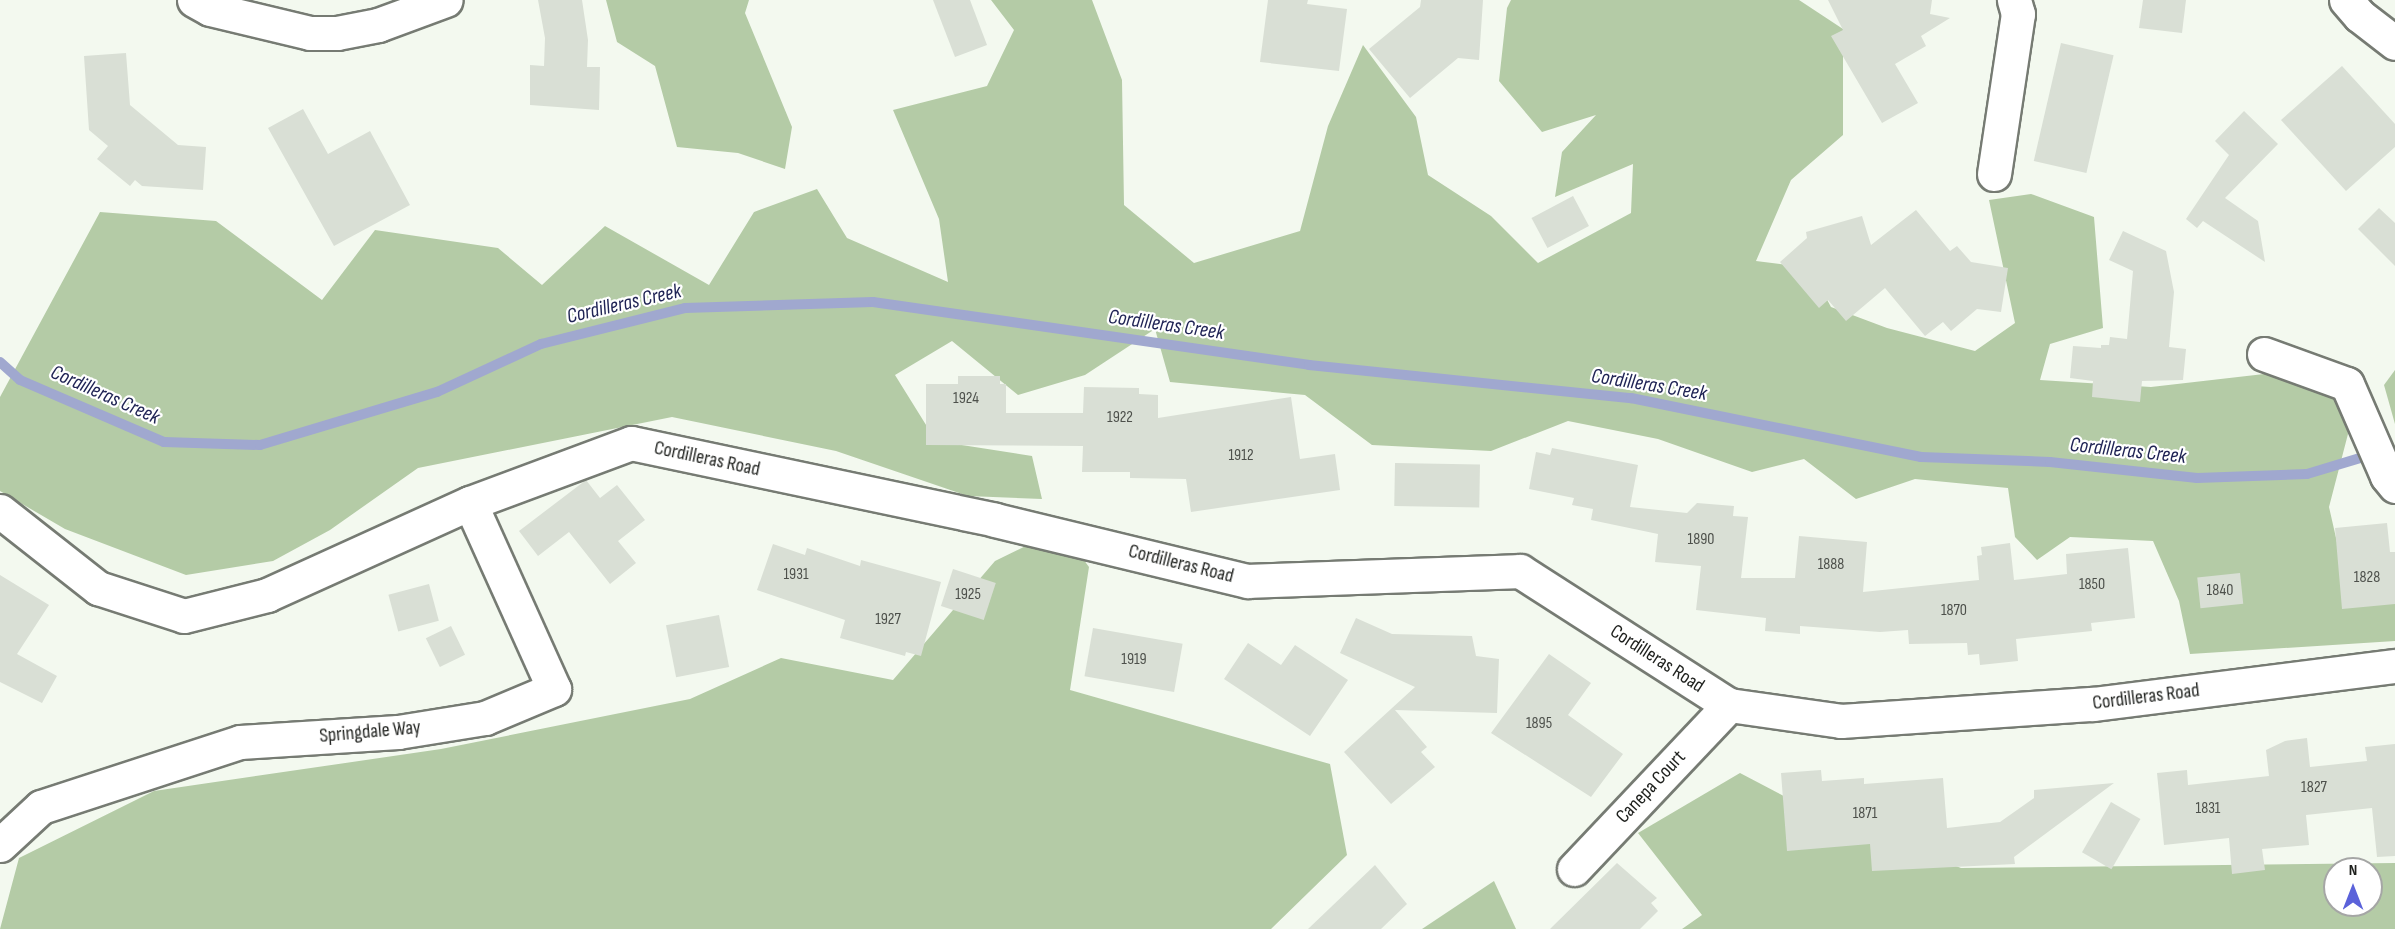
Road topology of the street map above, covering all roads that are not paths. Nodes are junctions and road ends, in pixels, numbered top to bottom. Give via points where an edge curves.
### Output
1 (194, 0) edge
2 (446, 0) edge
3 (2014, 0) edge
4 (2346, 0) edge
5 (2395, 43) edge
6 (1994, 174) dead end
7 (2264, 354) dead end
8 (2395, 486) edge
9 (470, 503) junction
10 (0, 511) edge
11 (2395, 666) edge
12 (1729, 705) junction
13 (0, 845) edge
14 (1574, 869) dead end

1 - 2 street via 210,9 310,33 337,33 378,25
3 - 6 street via 2018,14
4 - 5 street
7 - 8 street via 2347,384
9 - 10 street, Cordilleras Road via 267,595 184,616 99,588
9 - 12 street, Cordilleras Road via 631,443 995,519 1248,580 1520,571
9 - 13 street, Springdale Way via 554,689 485,718 399,732 240,742 41,807
11 - 12 street, Cordilleras Road via 2093,704 1841,720
12 - 14 street, Canepa Court

